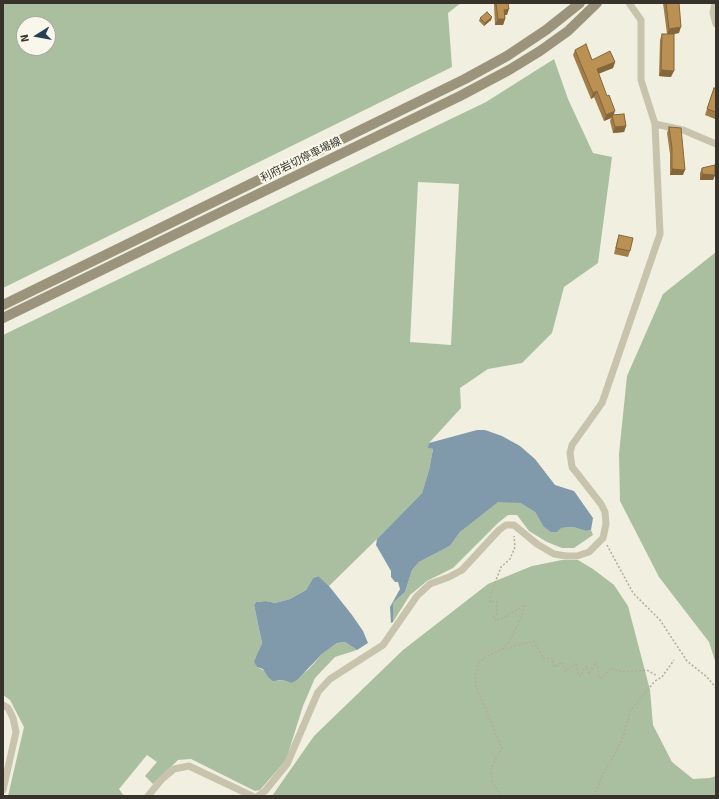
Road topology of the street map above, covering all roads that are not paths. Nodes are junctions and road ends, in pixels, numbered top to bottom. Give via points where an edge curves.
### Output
1 (580, 3) edge
2 (598, 3) edge
3 (715, 3) edge
4 (632, 4) edge
5 (716, 22) edge
6 (655, 124) junction
7 (716, 144) edge
8 (3, 305) edge
9 (3, 318) edge
10 (3, 705) edge
11 (3, 790) edge
12 (148, 796) edge
13 (252, 796) edge
14 (258, 796) edge

1 - 8 main road, 利府岩切停車場線 via 546,30 465,79
2 - 9 main road, 利府岩切停車場線 via 568,31 540,51 460,96
3 - 5 street
4 - 6 street via 641,20 641,80
6 - 7 street via 683,130
6 - 14 street via 660,234 602,403 572,445 570,453 572,467 605,512 604,538 589,552 578,556 566,556 554,554 537,544 514,524 506,525 499,530 462,570 430,584 417,596 383,645 330,679 318,692 287,764
10 - 11 street via 8,708 13,718 16,732
12 - 13 street via 174,769 189,766

